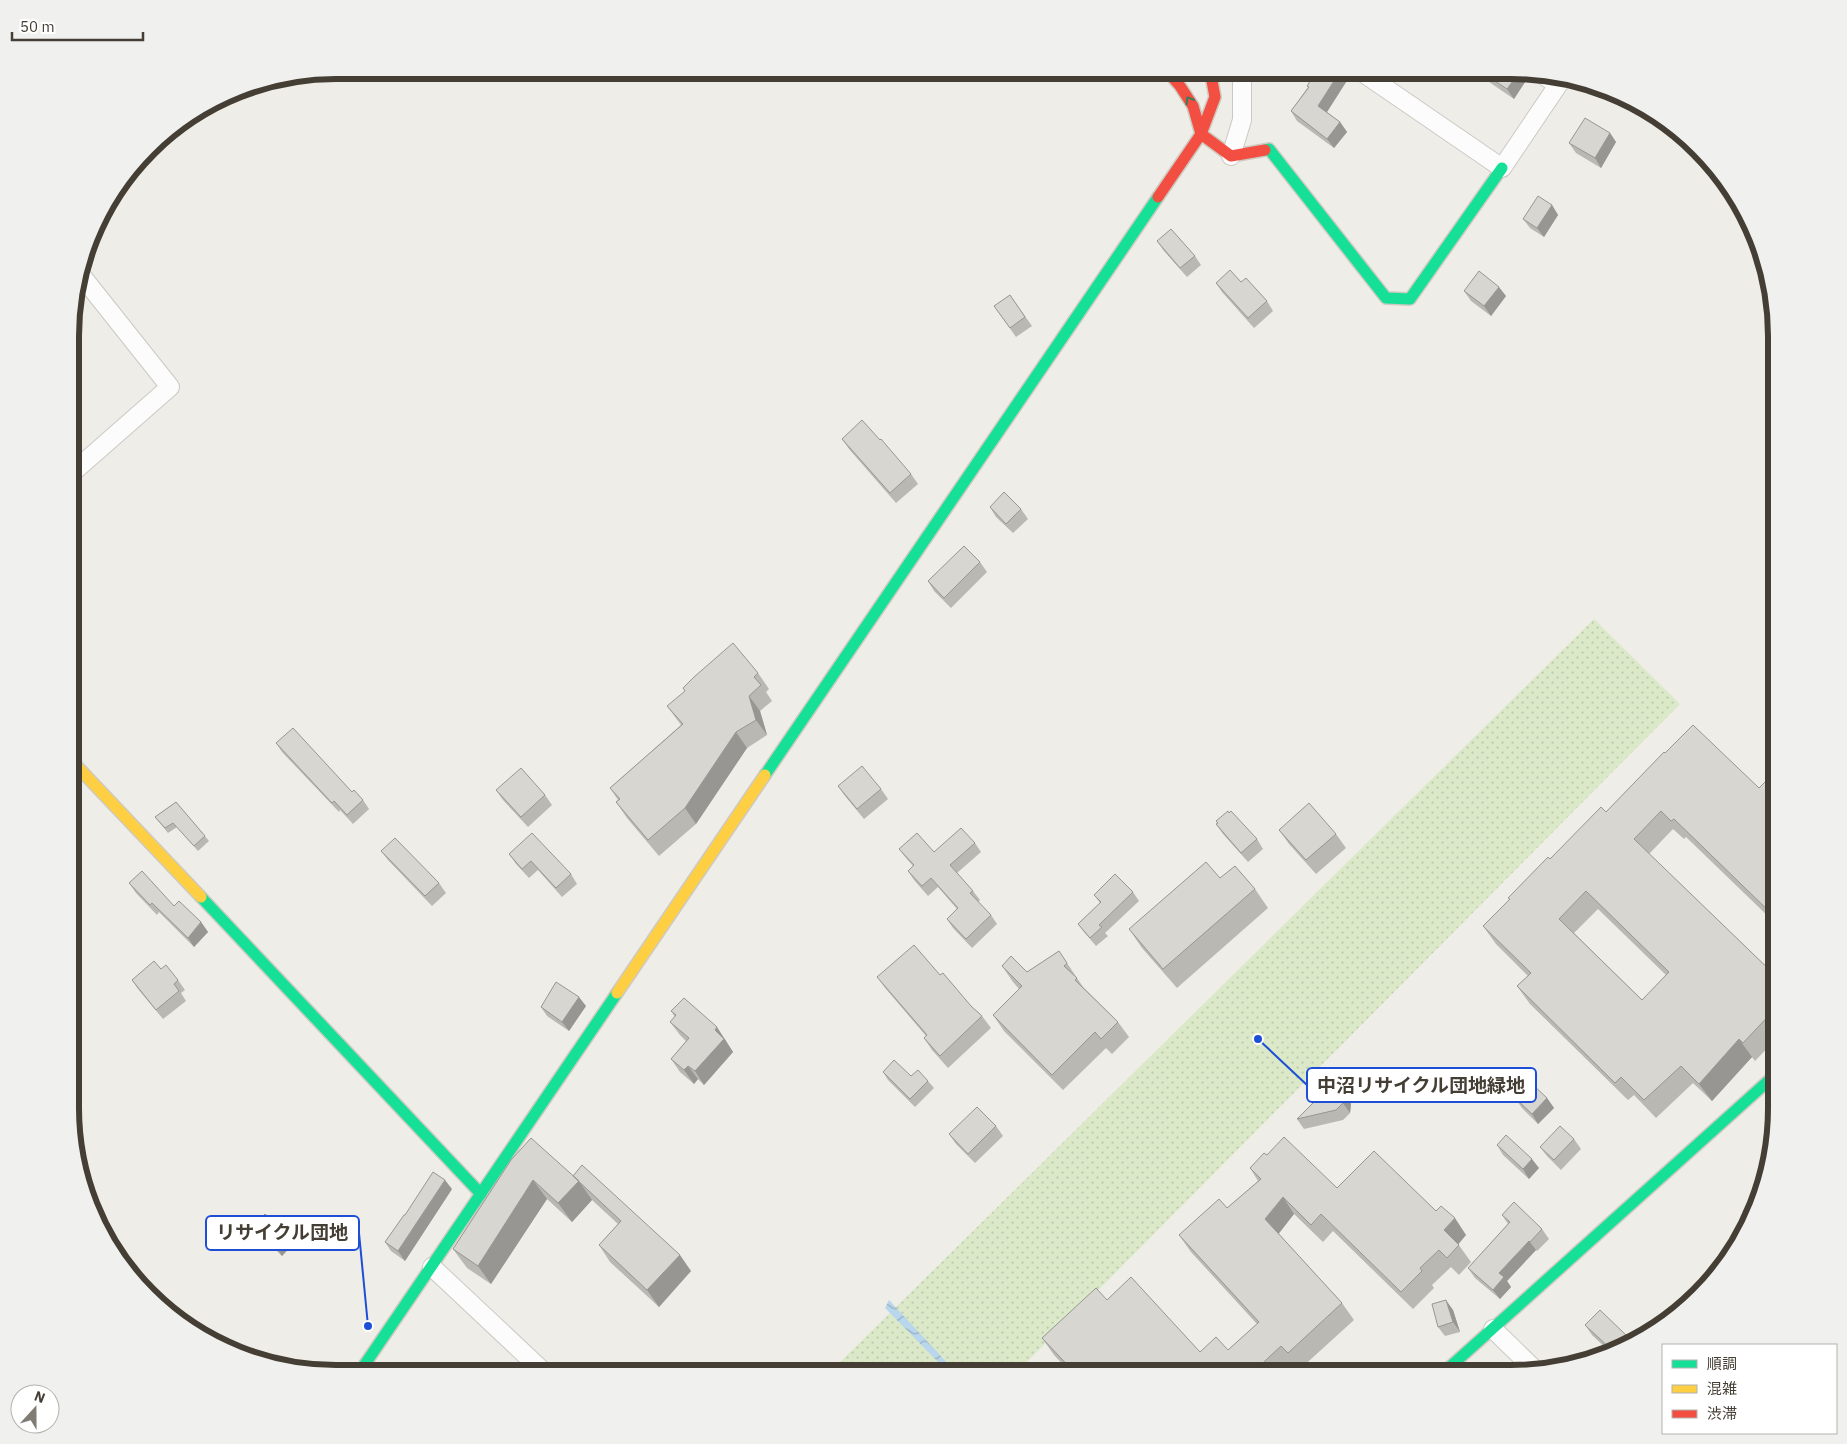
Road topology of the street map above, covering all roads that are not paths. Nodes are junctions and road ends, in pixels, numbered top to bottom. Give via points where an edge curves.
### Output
1 (1174, 79) edge
2 (1212, 79) edge
3 (1242, 79) edge
4 (1372, 79) edge
5 (1559, 84) edge
6 (1201, 134) junction
7 (1231, 156) junction
8 (1502, 168) junction
9 (85, 280) edge
10 (79, 468) edge
11 (79, 768) edge
12 (1768, 1081) edge
13 (481, 1194) junction
14 (432, 1267) junction
15 (1493, 1329) junction
16 (366, 1365) edge
17 (536, 1365) edge
18 (1452, 1365) edge
19 (1530, 1365) edge

6 -> 1 street via 1193,106
2 - 6 street via 1215,97
3 - 7 street via 1242,120
4 - 8 street
5 - 8 street
6 - 7 street
6 - 13 street
7 - 8 street via 1269,148 1386,298 1410,299
9 - 10 street via 170,387
11 - 13 street
12 - 15 street
13 - 14 street
14 - 16 street
14 - 17 street
15 - 18 street
15 - 19 street

